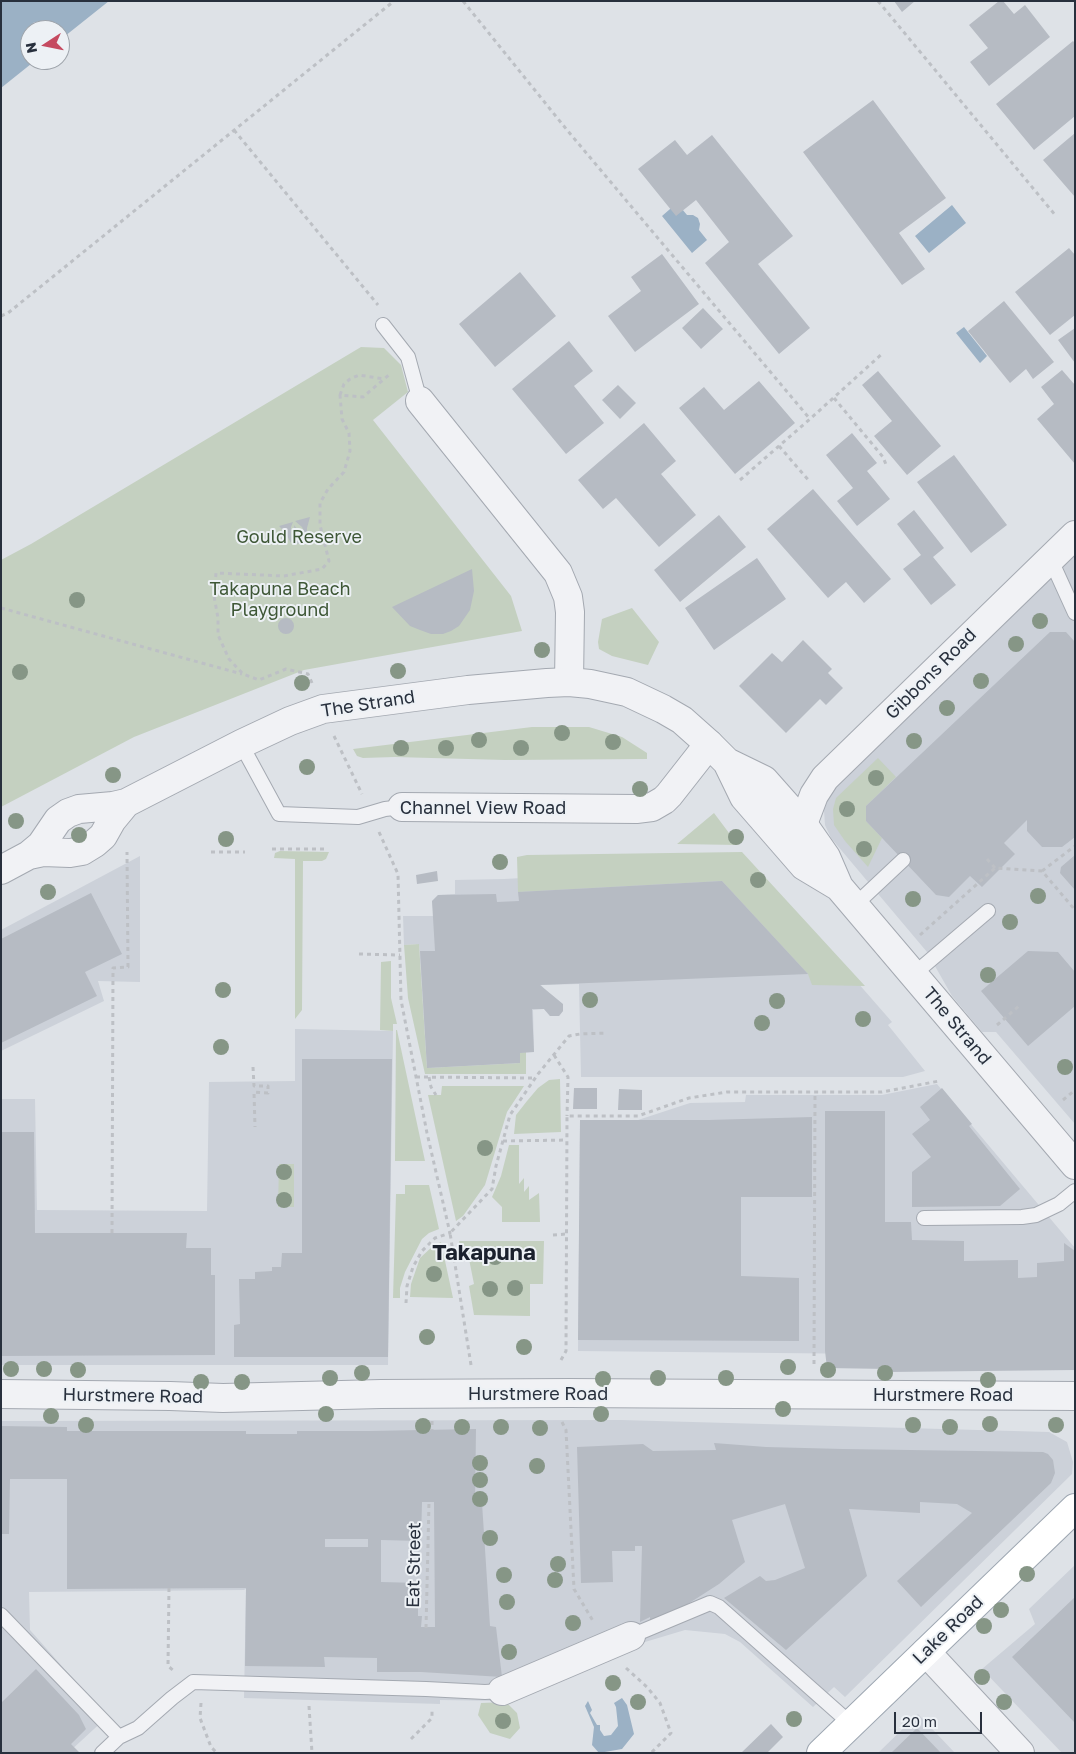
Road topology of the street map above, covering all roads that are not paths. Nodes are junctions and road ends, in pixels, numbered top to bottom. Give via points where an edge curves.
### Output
1 (383, 324) dead end
2 (420, 401) joint
3 (1075, 536) edge
4 (1050, 558) junction
5 (1070, 593) edge
6 (1075, 613) edge
7 (569, 682) junction
8 (241, 744) junction
9 (718, 753) junction
10 (126, 803) junction
11 (402, 807) joint
12 (803, 824) junction
13 (29, 855) junction
14 (903, 860) dead end
15 (1, 870) edge
16 (847, 896) junction
17 (988, 911) dead end
18 (914, 974) junction
19 (1075, 1165) edge
20 (1075, 1191) edge
21 (924, 1218) dead end
22 (1, 1394) edge
23 (1075, 1396) edge
24 (1075, 1508) edge
25 (2, 1615) edge
26 (631, 1636) joint
27 (926, 1652) junction
28 (502, 1690) joint
29 (851, 1724) junction
30 (119, 1737) junction
31 (102, 1753) edge
32 (821, 1753) edge
33 (1020, 1753) edge

1 - 2 lane via 408,357
2 - 7 street via 558,573 570,612
3 - 4 street, Gibbons Road
4 - 5 lane
4 - 12 street, Gibbons Road via 825,778 814,795
5 - 6 lane
7 - 8 street, The Strand via 468,690 323,709
7 - 9 street, The Strand via 627,692 663,709 682,720
8 - 10 street, The Strand
8 - 11 lane, Channel View Road via 280,814 358,817
9 - 11 street, Channel View Road via 652,807
9 - 12 street, The Strand via 764,780
9 - 16 street, The Strand via 744,797 804,866
10 - 13 street, The Strand via 79,808 68,813 58,820 41,845
10 - 13 street, The Strand via 103,836 82,851
12 - 16 street, The Strand
13 - 15 street, The Strand
14 - 16 lane
16 - 18 street, The Strand
17 - 18 lane
18 - 19 street, The Strand
20 - 21 lane via 1059,1204 1022,1217
22 - 23 street, Hurstmere Road via 223,1398 561,1393
24 - 27 main road, Lake Road
25 - 30 lane
26 - 28 street
26 - 29 lane via 710,1603 719,1607
27 - 29 main road, Lake Road
27 - 33 street
28 - 30 lane via 193,1682 138,1728
29 - 32 main road, Lake Road
30 - 31 lane

